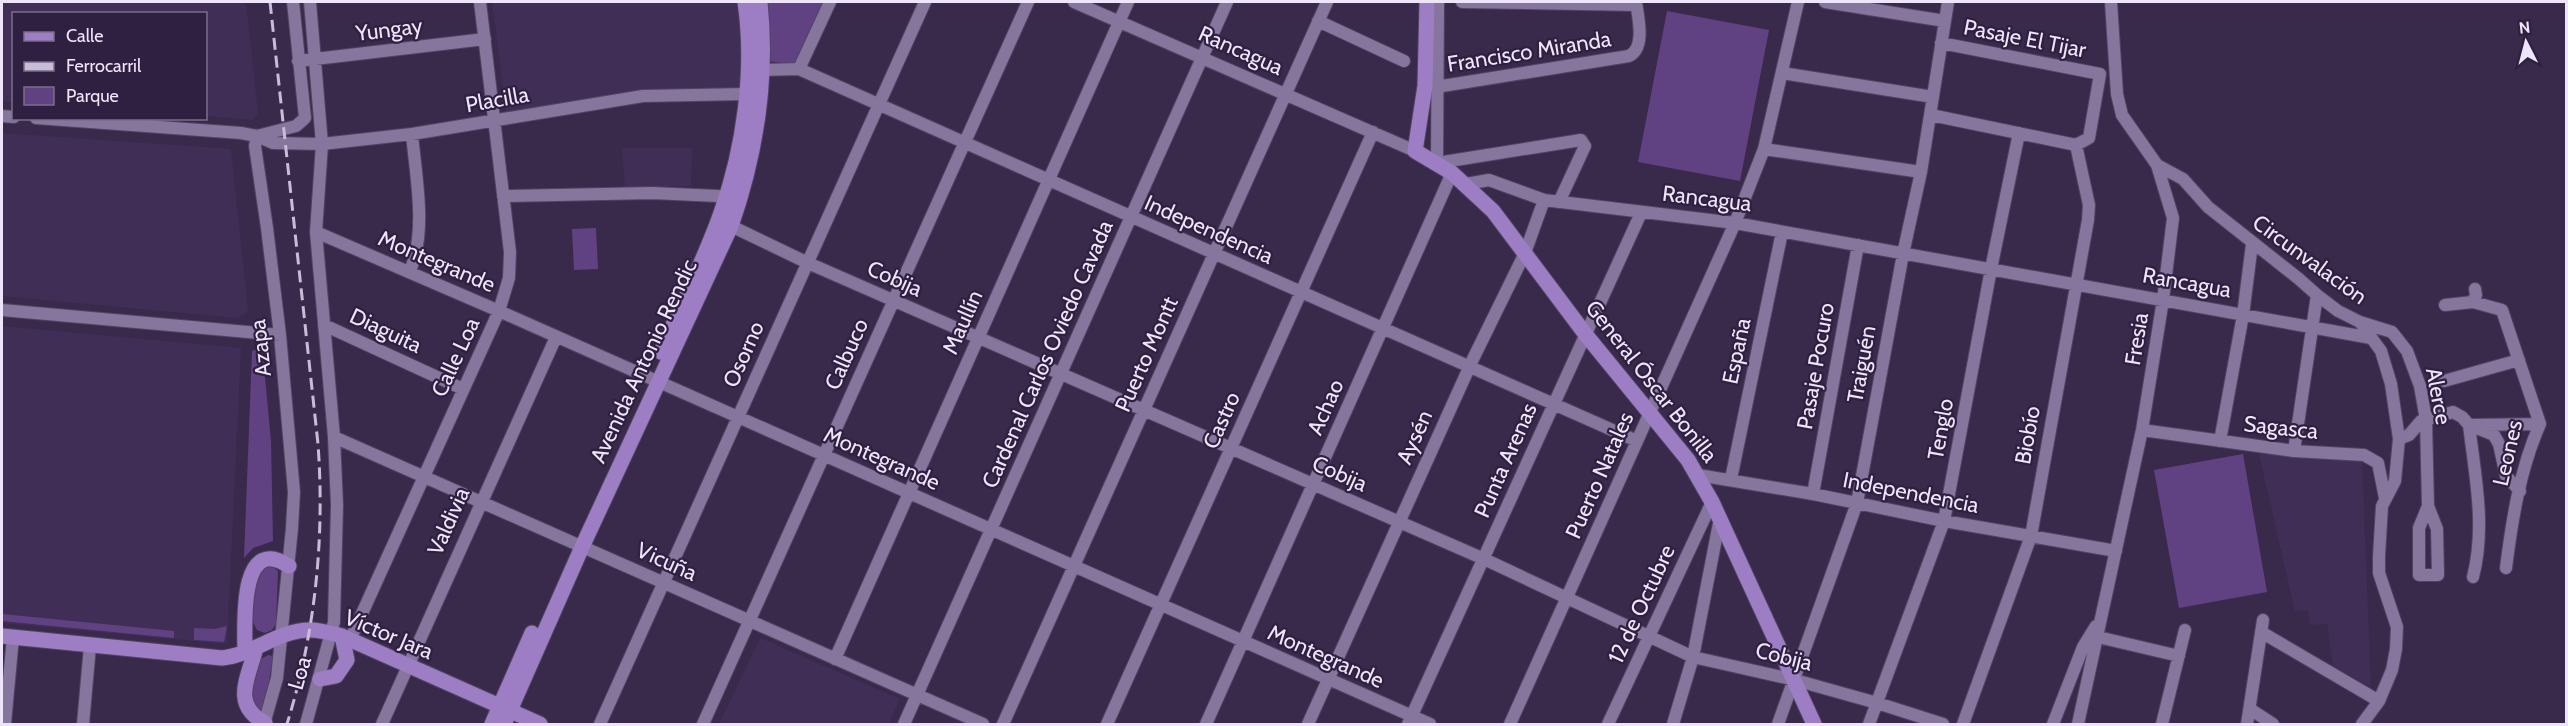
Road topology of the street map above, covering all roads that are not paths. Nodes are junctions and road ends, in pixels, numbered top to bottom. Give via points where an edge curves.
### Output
1 (293, 2) edge
2 (310, 2) edge
3 (480, 2) edge
4 (745, 2) edge
5 (760, 2) edge
6 (830, 2) edge
7 (925, 2) edge
8 (1028, 2) edge
9 (1074, 2) edge
10 (1128, 2) edge
11 (1227, 2) edge
12 (1327, 2) edge
13 (1426, 2) edge
14 (1438, 2) edge
15 (1462, 2) edge
16 (1798, 2) edge
17 (1825, 2) edge
18 (1948, 2) edge
19 (2111, 2) edge
20 (1636, 3) edge
21 (1119, 21) junction
22 (1318, 21) junction
23 (1945, 21) junction
24 (485, 39) junction
25 (1941, 43) junction
26 (1202, 58) junction
27 (317, 59) junction
28 (298, 61) junction
29 (1404, 61) dead end
30 (799, 69) junction
31 (762, 70) junction
32 (1782, 73) junction
33 (1436, 87) junction
34 (746, 94) junction
35 (1286, 94) junction
36 (1933, 97) junction
37 (878, 106) junction
38 (1931, 115) junction
39 (62, 120) edge
40 (495, 121) junction
41 (1373, 132) junction
42 (2019, 133) junction
43 (412, 134) junction
44 (257, 135) junction
45 (964, 143) junction
46 (322, 144) junction
47 (2076, 145) junction
48 (1764, 149) junction
49 (1414, 151) junction
50 (1437, 163) junction
51 (2157, 165) junction
52 (1921, 172) junction
53 (1452, 173) junction
54 (1048, 181) junction
55 (1466, 184) junction
56 (503, 196) junction
57 (725, 200) junction
58 (1544, 200) junction
59 (1558, 202) junction
60 (1641, 213) junction
61 (1131, 217) junction
62 (1735, 223) junction
63 (731, 226) junction
64 (316, 232) junction
65 (1782, 232) junction
66 (2252, 244) junction
67 (1858, 245) junction
68 (1525, 253) junction
69 (1214, 254) junction
70 (1903, 254) junction
71 (808, 262) junction
72 (1991, 269) junction
73 (410, 272) junction
74 (2076, 285) junction
75 (2475, 289) dead end
76 (1301, 292) junction
77 (2317, 295) junction
78 (894, 300) junction
79 (2163, 300) junction
80 (2473, 302) junction
81 (2445, 306) dead end
82 (2, 310) edge
83 (499, 311) junction
84 (2243, 315) junction
85 (2360, 322) junction
86 (324, 325) junction
87 (2311, 327) junction
88 (1383, 329) junction
89 (280, 335) junction
90 (1586, 335) junction
91 (556, 336) junction
92 (978, 337) junction
93 (2371, 338) junction
94 (2519, 360) junction
95 (1469, 367) junction
96 (1061, 374) junction
97 (653, 380) junction
98 (2444, 381) dead end
99 (463, 389) junction
100 (1554, 404) junction
101 (1144, 410) junction
102 (1649, 414) junction
103 (738, 418) junction
104 (2426, 420) junction
105 (2540, 424) junction
106 (2469, 425) junction
107 (2142, 430) junction
108 (334, 437) junction
109 (2399, 439) junction
110 (1637, 441) junction
111 (2220, 441) junction
112 (1231, 448) junction
113 (2294, 451) junction
114 (824, 456) junction
115 (1698, 475) junction
116 (423, 476) junction
117 (1731, 479) junction
118 (1313, 485) junction
119 (2520, 491) junction
120 (909, 493) junction
121 (1813, 494) junction
122 (2385, 498) junction
123 (480, 501) junction
124 (1712, 502) junction
125 (1857, 503) junction
126 (2428, 506) junction
127 (1720, 518) junction
128 (1944, 521) junction
129 (1400, 522) junction
130 (991, 530) junction
131 (2031, 536) junction
132 (577, 545) junction
133 (2116, 551) junction
134 (1484, 559) junction
135 (289, 566) junction
136 (1074, 567) junction
137 (2506, 568) dead end
138 (2473, 577) dead end
139 (664, 583) junction
140 (1566, 598) junction
141 (1161, 605) junction
142 (2100, 620) junction
143 (749, 621) junction
144 (2185, 630) dead end
145 (7, 636) edge
146 (280, 636) junction
147 (341, 636) junction
148 (1649, 637) junction
149 (2098, 637) junction
150 (1243, 642) junction
151 (90, 646) junction
152 (251, 650) junction
153 (2179, 656) junction
154 (1693, 657) junction
155 (835, 659) junction
156 (408, 665) junction
157 (320, 679) junction
158 (1329, 680) junction
159 (1795, 680) junction
160 (917, 695) junction
161 (2379, 701) junction
162 (1877, 703) junction
163 (2250, 709) junction
164 (504, 714) edge
165 (1410, 720) edge
166 (5, 724) edge
167 (83, 724) edge
168 (265, 724) edge
169 (306, 724) edge
170 (382, 724) edge
171 (492, 724) edge
172 (540, 724) edge
173 (600, 724) edge
174 (703, 724) edge
175 (904, 724) edge
176 (983, 724) edge
177 (1003, 724) edge
178 (1107, 724) edge
179 (1206, 724) edge
180 (1308, 724) edge
181 (1430, 724) edge
182 (1510, 724) edge
183 (1608, 724) edge
184 (1673, 724) edge
185 (1778, 724) edge
186 (1814, 724) edge
187 (1869, 724) edge
188 (1943, 724) edge
189 (1963, 724) edge
190 (2053, 724) edge
191 (2078, 724) edge
192 (2162, 724) edge
193 (2247, 724) edge
194 (2273, 724) edge
195 (2362, 724) edge

1 - 28 street
2 - 27 street
3 - 24 street, Calle Loa
4 - 34 main road, Avenida Antonio Rendic
5 - 31 main road, Avenida Antonio Rendic
6 - 30 street
7 - 37 street, Osorno
8 - 45 street, Calbuco
9 - 21 street, Rancagua
10 - 21 street, Maullín
11 - 26 street, Cardenal Carlos Oviedo Cavada
12 - 22 street, Puerto Montt
13 - 49 main road via 1425,86
14 - 33 street
15 - 20 street
16 - 32 street, Puerto Natales
17 - 23 street, Pasaje El Tijar
18 - 23 street, Traiguén
19 - 51 street, Fresia via 2122,115
20 - 33 street, Francisco Miranda via 1639,42 1634,54
21 - 26 street, Rancagua
21 - 54 street, Maullín
22 - 29 street
22 - 35 street, Puerto Montt
23 - 25 street, Traiguén
24 - 27 street, Yungay
24 - 40 street, Calle Loa
25 - 36 street, Traiguén
25 - 47 street, Pasaje El Tijar via 2100,74 2089,138
26 - 35 street, Rancagua
26 - 61 street, Cardenal Carlos Oviedo Cavada
27 - 28 street, Yungay
27 - 46 street
28 - 44 street via 305,107 303,121
30 - 31 street, Independencia
30 - 37 street, Independencia
31 - 63 main road, Avenida Antonio Rendic via 753,148
32 - 36 street
32 - 48 street, Puerto Natales
33 - 50 street
34 - 40 street, Placilla via 644,96
34 - 57 main road, Avenida Antonio Rendic
35 - 41 street, Rancagua
35 - 69 street, Puerto Montt
36 - 38 street, Traiguén
37 - 45 street, Independencia
37 - 71 street, Osorno
38 - 42 street
38 - 52 street, Traiguén
39 - 44 street
40 - 43 street, Placilla
40 - 56 street, Calle Loa
41 - 49 street, Rancagua
41 - 76 street, Castro
42 - 47 street
42 - 72 street, Tenglo
43 - 46 street, Placilla
43 - 73 street via 420,237
44 - 46 street, Placilla via 273,143
44 - 89 street, Azapa via 255,151
45 - 54 street, Independencia
45 - 78 street, Calbuco
46 - 64 street
47 - 74 street, Biobío via 2089,205
48 - 52 street
48 - 62 street, Puerto Natales
49 - 50 main road, Rancagua
50 - 53 main road, Rancagua
50 - 59 street via 1581,140 1585,146
51 - 66 street, Circunvalación via 2182,179
51 - 79 street, Fresia via 2173,218
52 - 70 street, Traiguén
53 - 55 main road, Rancagua
53 - 88 street, Achao
54 - 61 street, Independencia
54 - 92 street, Maullín
55 - 58 street, Rancagua via 1489,180
55 - 68 main road, General Óscar Bonilla
56 - 57 street via 652,193 718,196
56 - 83 street, Calle Loa via 510,252
57 - 97 main road, Avenida Antonio Rendic
58 - 59 street, Rancagua
58 - 68 street, Aysén
59 - 60 street, Rancagua
60 - 62 street, Rancagua
60 - 90 street, Punta Arenas
61 - 69 street, Independencia
61 - 96 street, Cardenal Carlos Oviedo Cavada
62 - 65 street, Rancagua
62 - 102 street, Puerto Natales
63 - 71 street, Cobija
63 - 97 main road, Avenida Antonio Rendic
64 - 73 street, Montegrande
64 - 86 street
65 - 67 street, Rancagua
65 - 117 street, España
66 - 77 street, Circunvalación
66 - 84 street
67 - 70 street, Rancagua
67 - 121 street, Pasaje Pocuro
68 - 90 main road, General Óscar Bonilla
68 - 95 street, Aysén
69 - 76 street, Independencia
69 - 101 street, Puerto Montt
70 - 72 street, Rancagua
70 - 125 street, Traiguén
71 - 78 street, Cobija
71 - 103 street, Osorno
72 - 74 street, Rancagua
72 - 128 street, Tenglo
73 - 83 street, Montegrande
74 - 79 street, Rancagua
74 - 131 street, Biobío
75 - 80 street
76 - 88 street, Independencia
76 - 112 street, Castro
77 - 85 street, Circunvalación
77 - 87 street
78 - 92 street, Cobija
78 - 114 street, Calbuco
79 - 84 street, Rancagua
79 - 107 street, Fresia
80 - 81 street, Leones
80 - 94 street, Leones via 2502,310
82 - 89 street
83 - 91 street, Montegrande
83 - 99 street, Calle Loa
84 - 87 street, Rancagua
84 - 111 street
85 - 93 street, Circunvalación
85 - 104 street, Alerce via 2392,332 2407,351
86 - 99 street, Diaguita
86 - 108 street
87 - 93 street, Rancagua
87 - 113 street
88 - 95 street, Independencia
88 - 118 street, Achao
89 - 135 street, Azapa via 294,492
90 - 100 street, Punta Arenas
90 - 102 main road, General Óscar Bonilla
91 - 97 street, Montegrande
91 - 123 street, Valdivia
92 - 96 street, Cobija
92 - 120 street, Maullín
93 - 109 street, Circunvalación via 2381,351 2388,374
94 - 98 street
94 - 105 street, Leones
95 - 100 street, Independencia
95 - 129 street, Aysén
96 - 101 street, Cobija
96 - 130 street, Cardenal Carlos Oviedo Cavada
97 - 103 street, Montegrande
97 - 132 main road, Avenida Antonio Rendic
99 - 116 street, Calle Loa
100 - 110 street, Independencia
100 - 134 street, Punta Arenas
101 - 112 street, Cobija
101 - 136 street, Puerto Montt
102 - 110 street, Puerto Natales
102 - 115 main road, General Óscar Bonilla
103 - 114 street, Montegrande
103 - 139 street, Osorno
104 - 106 street via 2453,412
104 - 109 street
104 - 126 street, Alerce
105 - 106 street
105 - 119 street, Leones via 2528,450
106 - 119 street via 2494,435 2506,476
106 - 138 street via 2481,522 2480,552
107 - 111 street, Sagasca
107 - 133 street, Fresia
108 - 116 street, Vicuña
108 - 147 street via 334,622
109 - 122 street, Circunvalación via 2395,481
110 - 140 street, Puerto Natales
111 - 113 street, Sagasca
112 - 118 street, Cobija
112 - 141 street, Castro
113 - 122 street, Sagasca via 2364,455 2378,463
114 - 120 street, Montegrande
114 - 143 street, Calbuco
115 - 117 street, Independencia
115 - 124 main road, General Óscar Bonilla
116 - 123 street, Vicuña
116 - 147 street, Calle Loa
117 - 121 street, Independencia
118 - 129 street, Cobija
118 - 150 street, Achao
119 - 137 street, Leones
120 - 130 street, Montegrande
120 - 155 street, Maullín
121 - 125 street, Independencia
122 - 161 street, Circunvalación via 2379,573 2397,627 2392,670
123 - 132 street, Vicuña
123 - 156 street, Valdivia
124 - 127 main road, General Óscar Bonilla
124 - 148 street, 12 de Octubre
125 - 128 street, Independencia
125 - 159 street, Traiguén
126 - 126 street, Alerce via 2437,529 2438,575 2419,575 2419,528
127 - 154 street
127 - 159 main road, General Óscar Bonilla
128 - 131 street, Independencia
128 - 162 street, Tenglo
129 - 134 street, Cobija
129 - 158 street, Aysén
130 - 136 street, Montegrande
130 - 160 street, Cardenal Carlos Oviedo Cavada
131 - 133 street, Independencia
131 - 189 street, Biobío
132 - 139 street, Vicuña
132 - 164 main road, Avenida Antonio Rendic
133 - 142 street, Fresia
134 - 140 street, Cobija
134 - 165 street, Punta Arenas
135 - 146 street, Azapa
135 - 152 main road via 269,558 259,562 253,571 246,597
136 - 141 street, Montegrande
136 - 177 street, Puerto Montt
139 - 143 street, Vicuña
139 - 173 street, Osorno
140 - 148 street, Cobija
140 - 182 street, Puerto Natales
141 - 150 street, Montegrande
141 - 178 street, Castro
142 - 149 street, Fresia
142 - 190 street, Fresia via 2083,647
143 - 155 street, Vicuña
143 - 174 street, Calbuco
144 - 153 street
145 - 151 main road, Víctor Jara
145 - 166 street
146 - 147 main road, Víctor Jara via 310,630
146 - 152 main road, Víctor Jara
146 - 168 street, Azapa via 277,678
147 - 156 main road, Víctor Jara
147 - 157 street, Loa
147 - 157 main road via 347,660 336,675
148 - 154 street, Cobija
148 - 183 street, 12 de Octubre
149 - 153 street
149 - 191 street, Fresia
150 - 158 street, Montegrande
150 - 179 street, Achao
151 - 152 main road, Víctor Jara via 222,658
151 - 167 street
152 - 168 main road via 245,699 251,715
153 - 192 street
154 - 159 street, Cobija
154 - 184 street
155 - 160 street, Vicuña
156 - 164 main road, Víctor Jara
156 - 170 street, Valdivia
157 - 169 street, Loa
158 - 165 street, Montegrande
158 - 180 street, Aysén
159 - 162 street, Cobija
159 - 185 street, Traiguén
159 - 186 main road, General Óscar Bonilla
160 - 175 street, Cardenal Carlos Oviedo Cavada
160 - 176 street, Vicuña
161 - 163 street via 2262,626
161 - 195 street, Circunvalación
162 - 187 street, Tenglo
162 - 188 street, Cobija
163 - 193 street
163 - 194 street
164 - 171 main road, Avenida Antonio Rendic
164 - 172 main road, Víctor Jara
165 - 181 street, Montegrande

